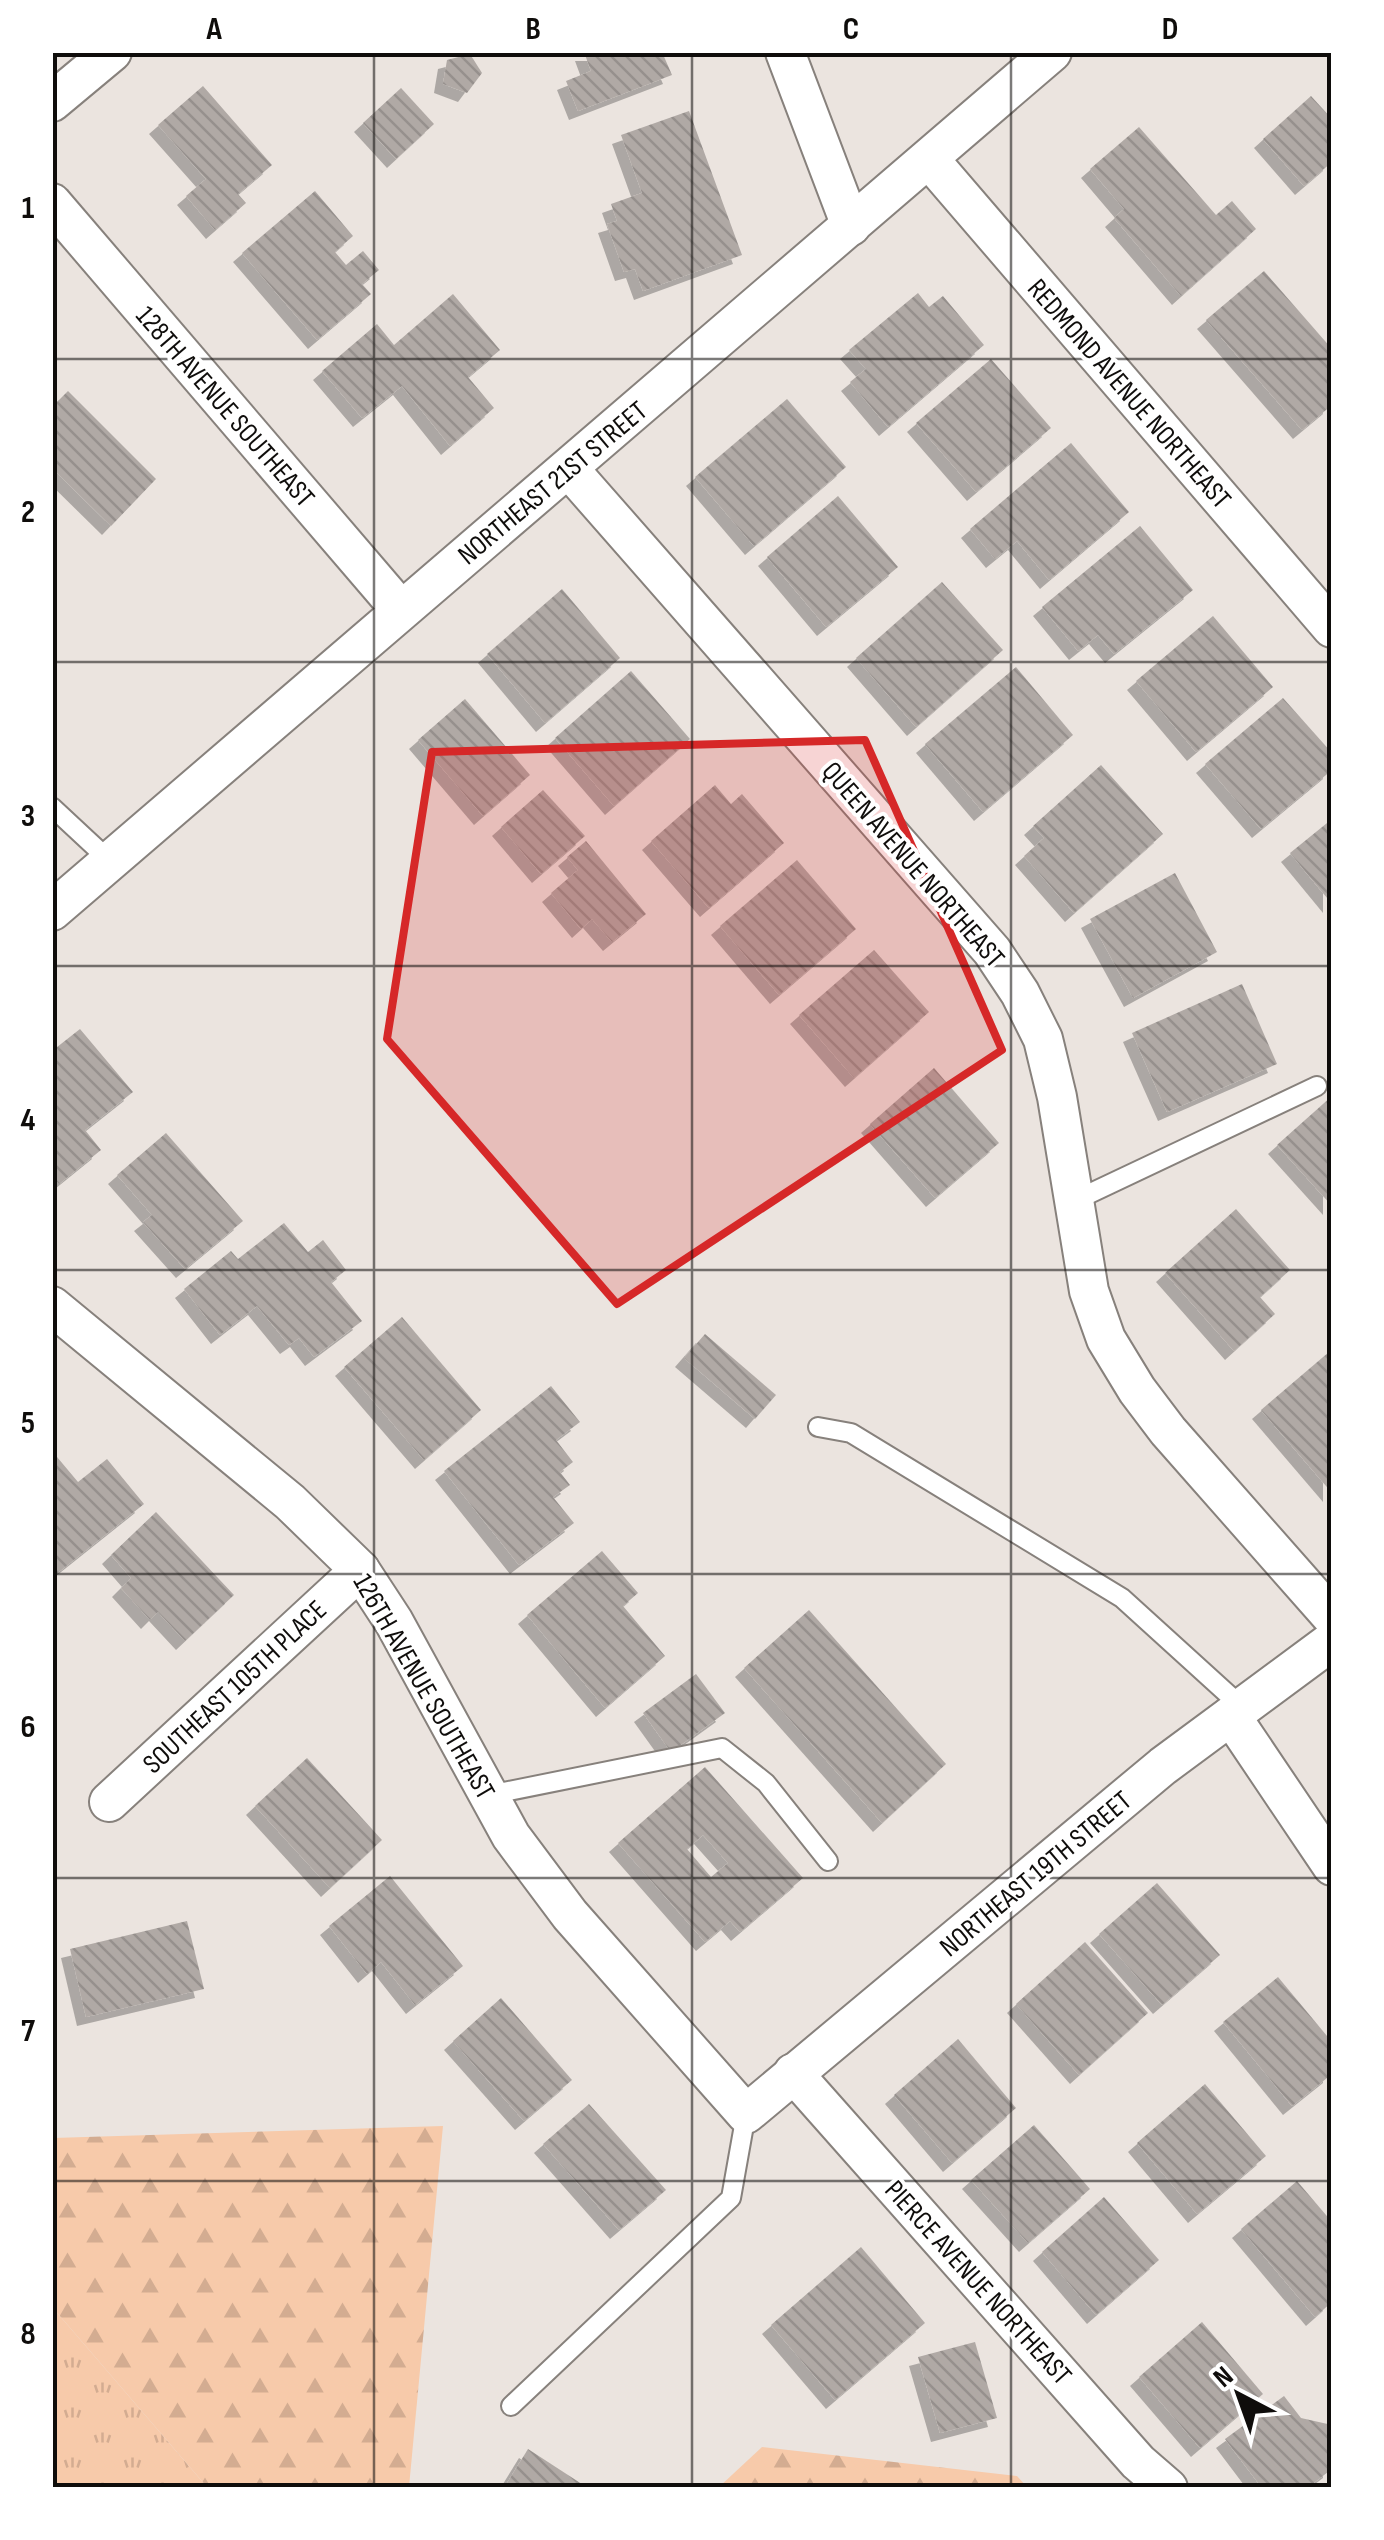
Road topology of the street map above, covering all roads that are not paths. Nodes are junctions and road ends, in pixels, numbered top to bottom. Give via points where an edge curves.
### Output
1 (112, 52) edge
2 (785, 52) edge
3 (1052, 52) edge
4 (52, 102) edge
5 (930, 159) junction
6 (52, 203) edge
7 (851, 226) junction
8 (569, 469) junction
9 (400, 610) junction
10 (1332, 628) edge
11 (52, 806) edge
12 (110, 861) junction
13 (52, 910) edge
14 (1317, 1086) dead end
15 (1074, 1201) junction
16 (52, 1306) edge
17 (818, 1427) dead end
18 (360, 1570) junction
19 (1332, 1617) edge
20 (1332, 1640) edge
21 (1236, 1712) junction
22 (488, 1795) junction
23 (109, 1802) dead end
24 (828, 1861) dead end
25 (1332, 1866) edge
26 (793, 2073) junction
27 (746, 2114) junction
28 (512, 2406) dead end
29 (1168, 2488) edge

1 - 4 street
2 - 7 street
3 - 5 street, NORTHEAST 21ST STREET
5 - 7 street, NORTHEAST 21ST STREET
5 - 10 street, REDMOND AVENUE NORTHEAST
6 - 9 street, 128TH AVENUE SOUTHEAST
7 - 8 street, NORTHEAST 21ST STREET
8 - 9 street, NORTHEAST 21ST STREET
8 - 15 street, QUEEN AVENUE NORTHEAST via 992,951 1044,1039
9 - 12 street, NORTHEAST 21ST STREET
11 - 12 lane
12 - 13 street, NORTHEAST 21ST STREET
14 - 15 lane
15 - 19 street, QUEEN AVENUE NORTHEAST via 1089,1291 1106,1339 1137,1390
16 - 18 street, 126TH AVENUE SOUTHEAST via 290,1502
17 - 21 lane via 851,1433 1122,1598
18 - 22 street, 126TH AVENUE SOUTHEAST
18 - 23 street, SOUTHEAST 105TH PLACE
20 - 21 street, NORTHEAST 19TH STREET
21 - 25 street
21 - 26 street, NORTHEAST 19TH STREET
22 - 24 lane via 722,1748 766,1783
22 - 27 street, 126TH AVENUE SOUTHEAST via 570,1915
26 - 27 street, NORTHEAST 19TH STREET
26 - 29 street, PIERCE AVENUE NORTHEAST via 1125,2448
27 - 28 lane via 731,2198

